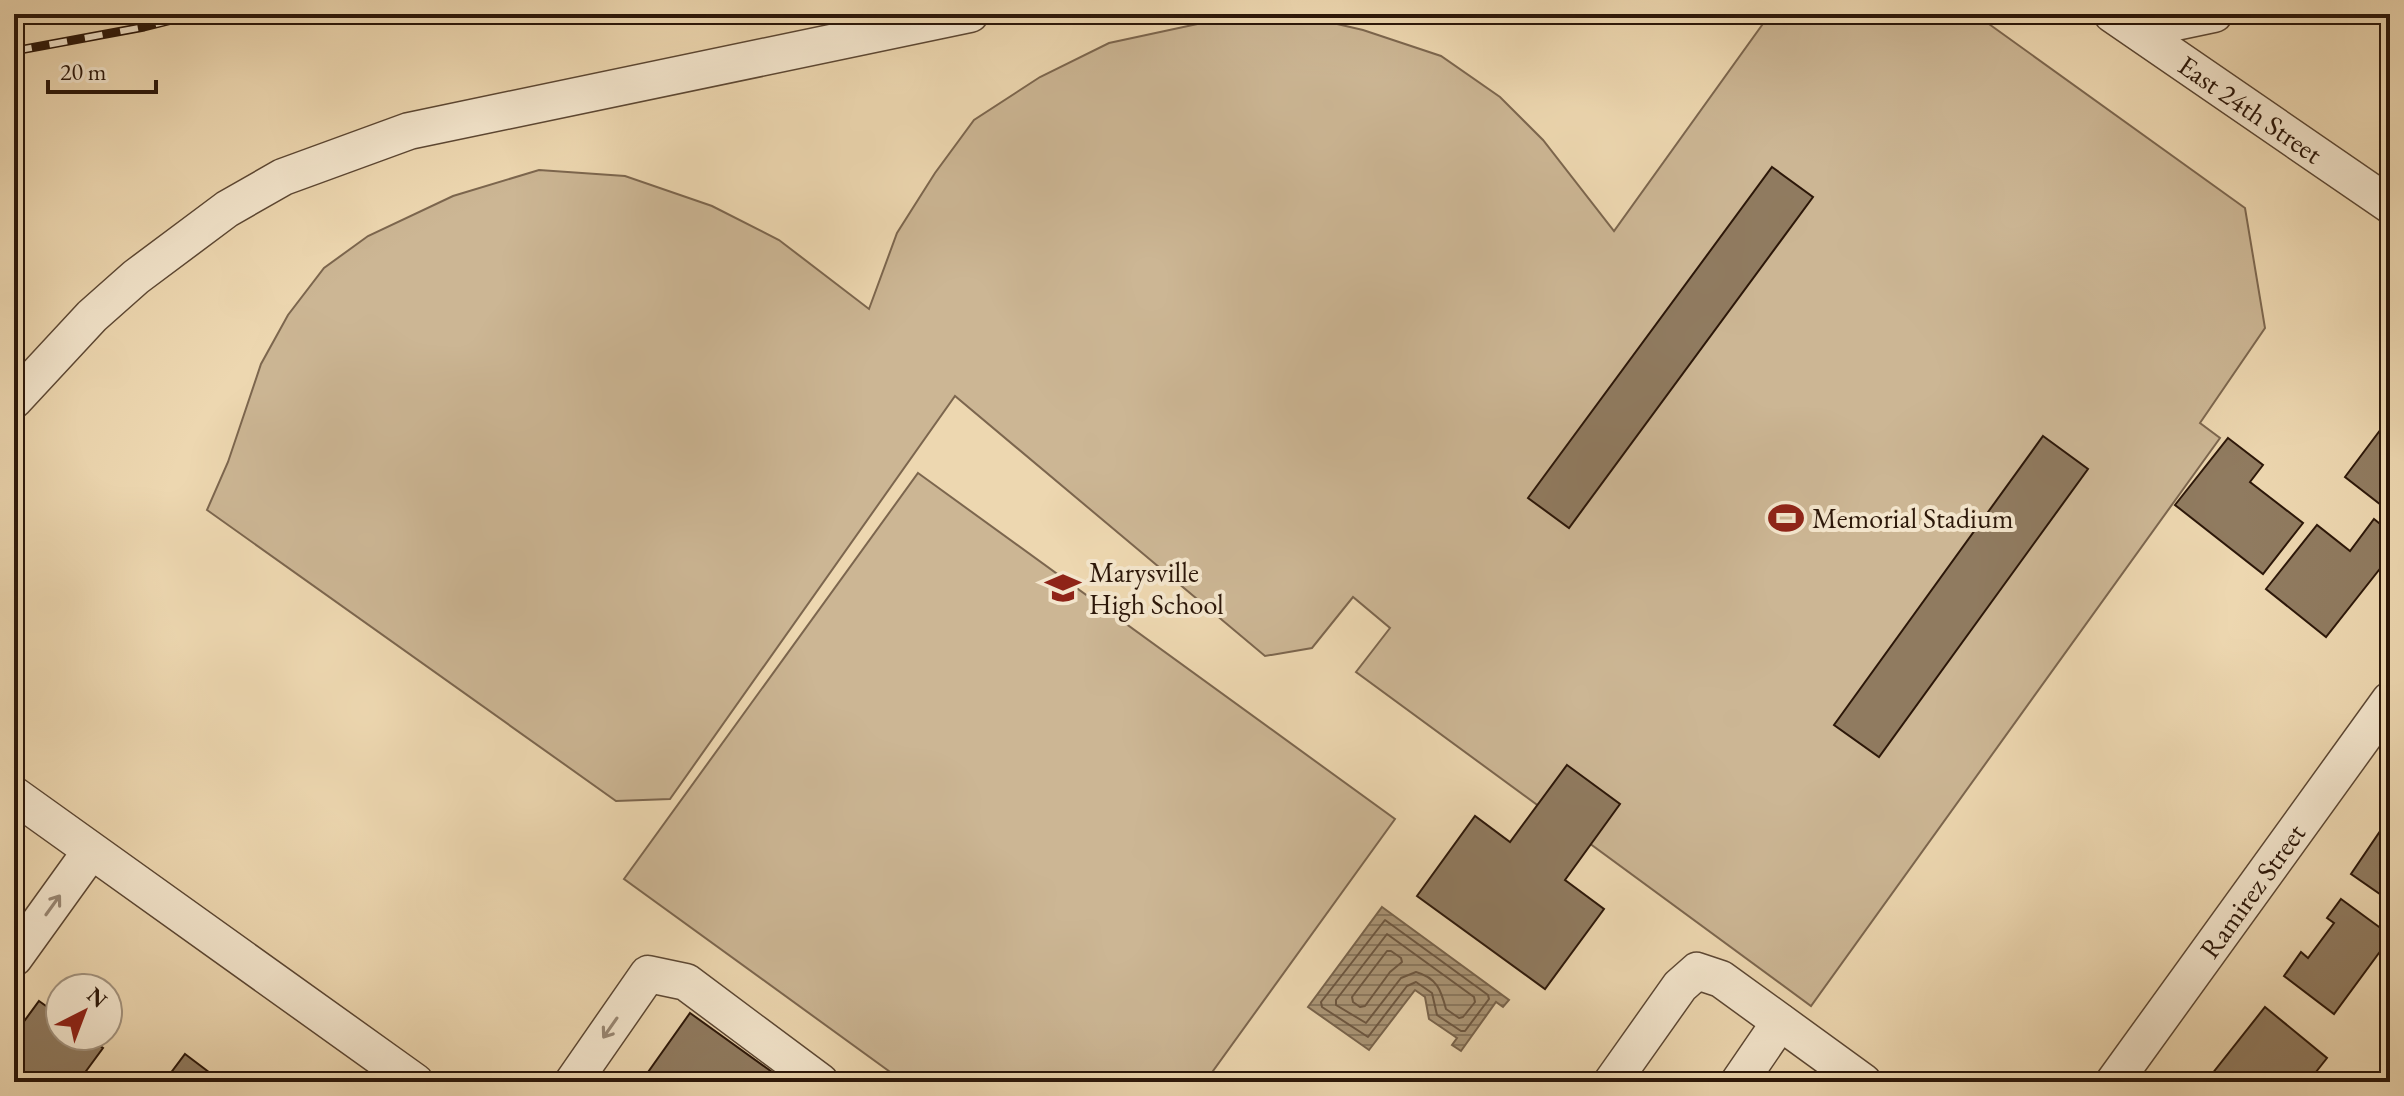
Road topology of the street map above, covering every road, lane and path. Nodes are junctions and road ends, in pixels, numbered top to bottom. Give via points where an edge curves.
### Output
1 (970, 14) edge
2 (2214, 14) edge
3 (2125, 22) edge
4 (2390, 205) edge
5 (14, 400) edge
6 (2390, 700) edge
7 (14, 795) edge
8 (91, 851) junction
9 (14, 958) edge
10 (1780, 1022) junction
11 (415, 1082) edge
12 (573, 1082) edge
13 (820, 1082) edge
14 (1612, 1082) edge
15 (1739, 1082) edge
16 (1863, 1082) edge
17 (2114, 1082) edge

1 - 5 street via 409,131 283,177 227,209 136,277
2 - 3 street
3 - 4 street, East 24th Street
6 - 17 street, Ramirez Street
7 - 8 street
9 -> 8 street
8 - 11 street
10 - 14 street via 1721,979 1697,971 1680,986
10 - 15 street
10 - 16 street
13 -> 12 street via 686,982 648,974

